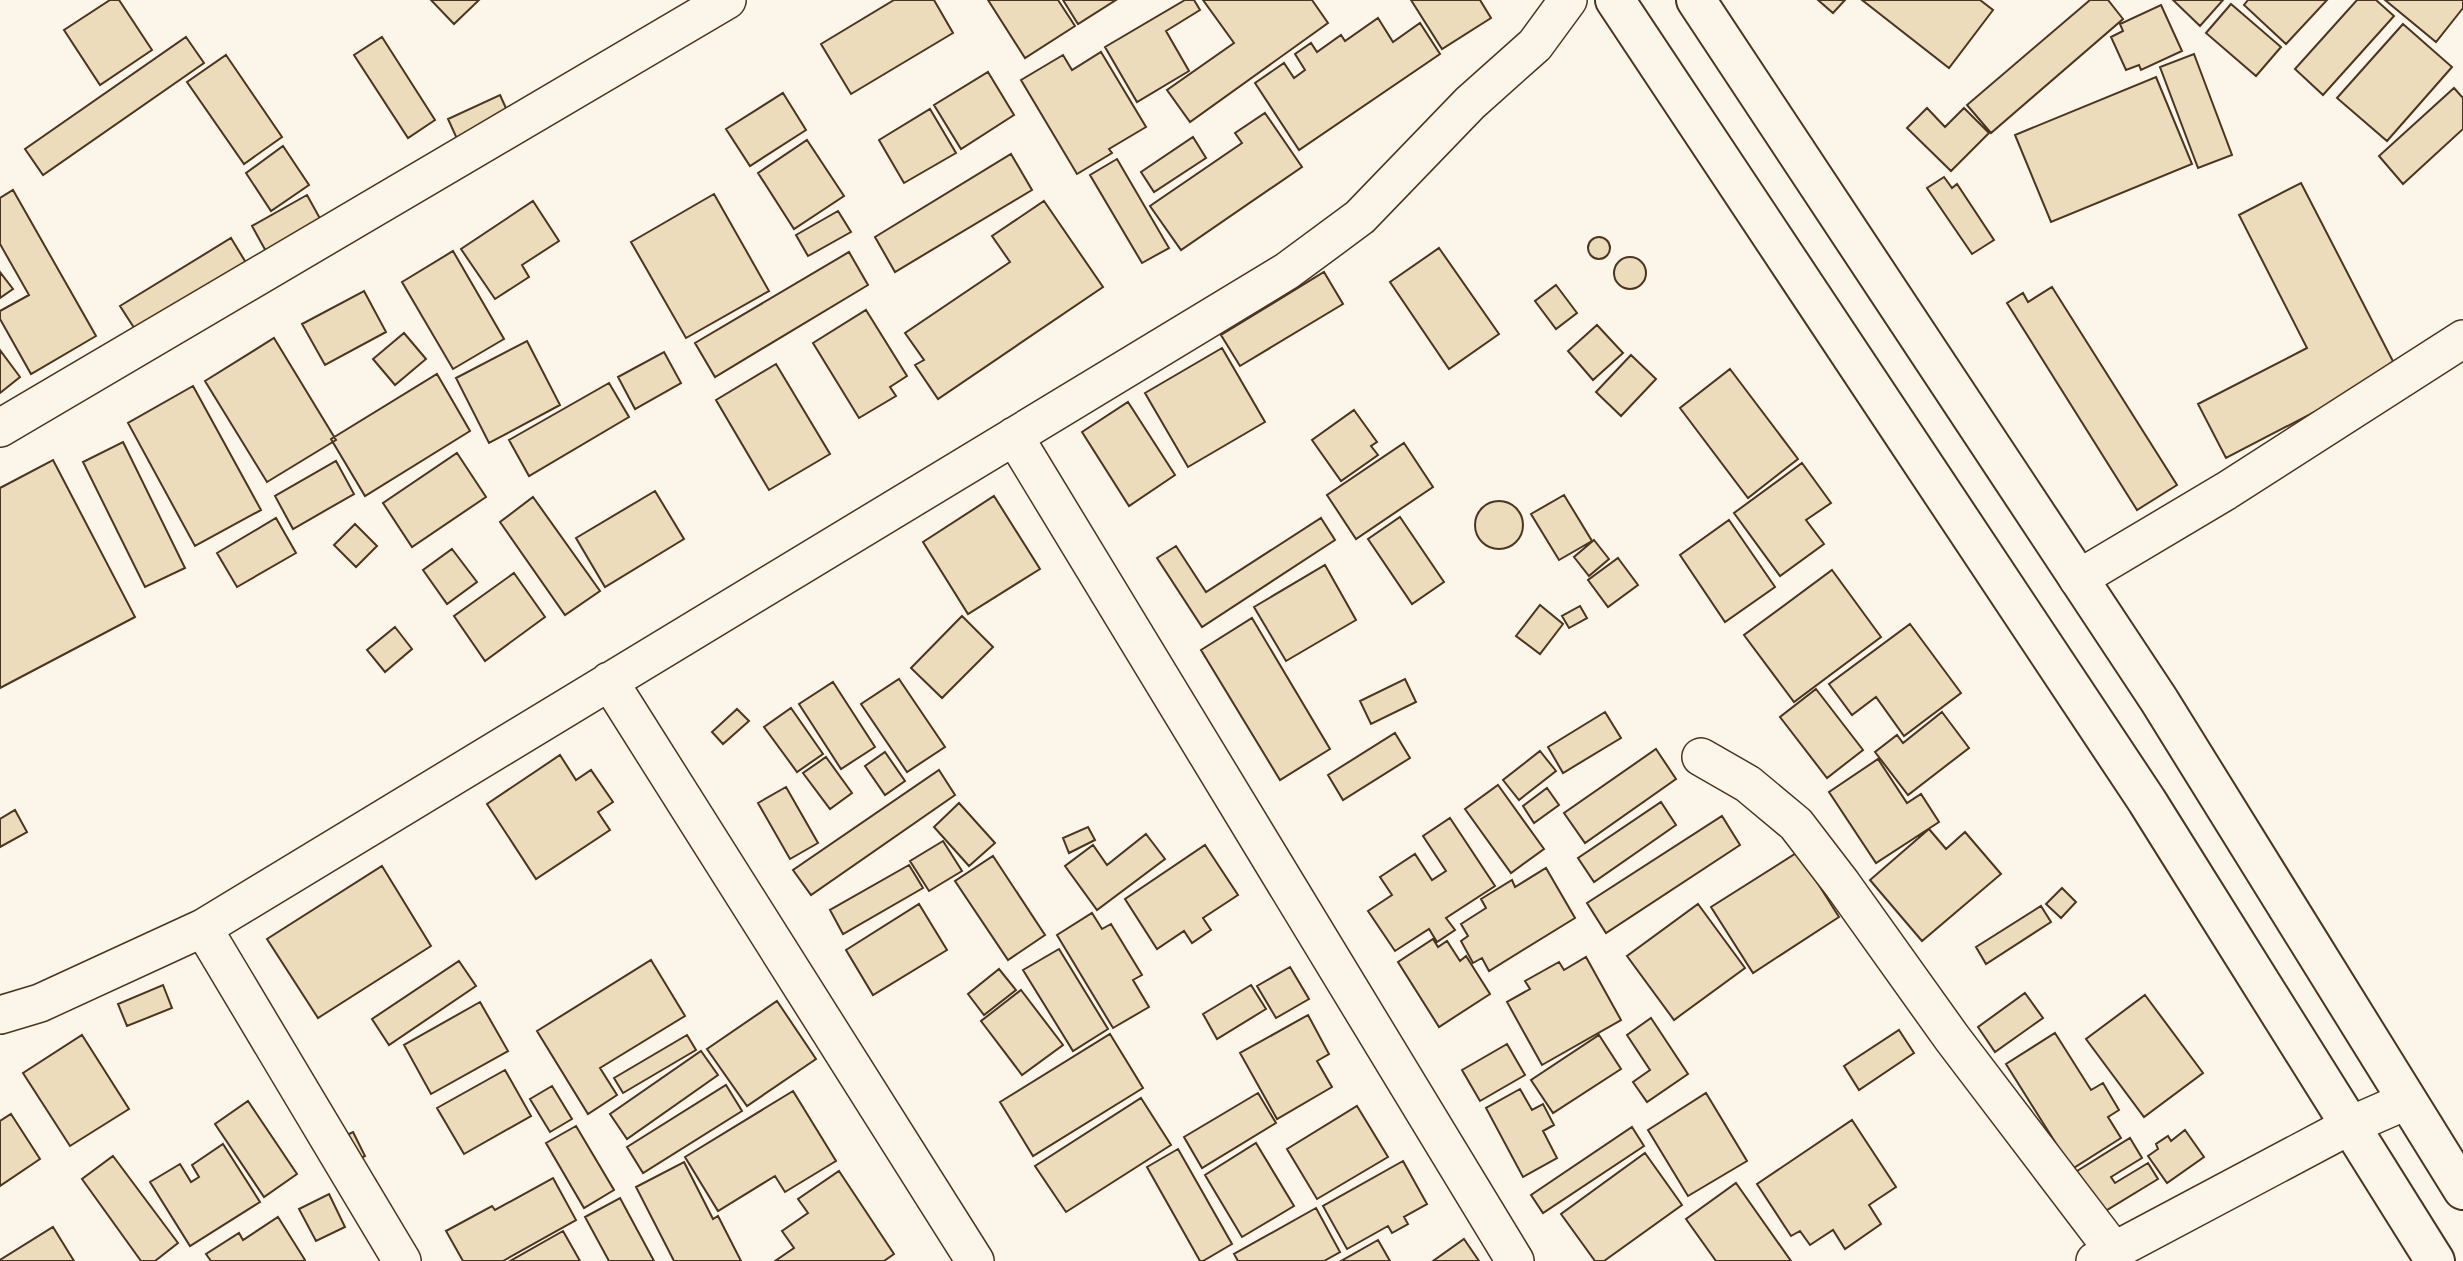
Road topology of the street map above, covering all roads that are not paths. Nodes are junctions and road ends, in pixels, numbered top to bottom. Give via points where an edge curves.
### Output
1 (727, 0) edge
2 (1568, 0) edge
3 (1615, 0) edge
4 (1696, 0) edge
5 (2463, 339) edge
6 (0, 428) edge
7 (1014, 436) junction
8 (2078, 579) junction
9 (609, 681) junction
10 (1701, 757) dead end
11 (203, 928) junction
12 (0, 1015) edge
13 (2406, 1101) junction
14 (2351, 1125) junction
15 (2463, 1191) edge
16 (2104, 1256) edge
17 (402, 1261) edge
18 (975, 1261) edge
19 (1515, 1261) edge
20 (2435, 1261) edge

1 - 6 street
2 - 7 street via 1535,45 1470,103 1360,217 1287,271
3 - 14 main road via 2147,801
4 - 8 main road
5 - 8 street via 2226,491
7 - 9 street
7 - 19 street
8 - 13 main road via 2159,700
9 - 11 street
9 - 18 street
10 - 16 street via 1748,784 1796,824
11 - 12 street via 40,1003
11 - 17 street
13 - 14 street
13 - 15 main road
14 - 16 street
14 - 20 main road

